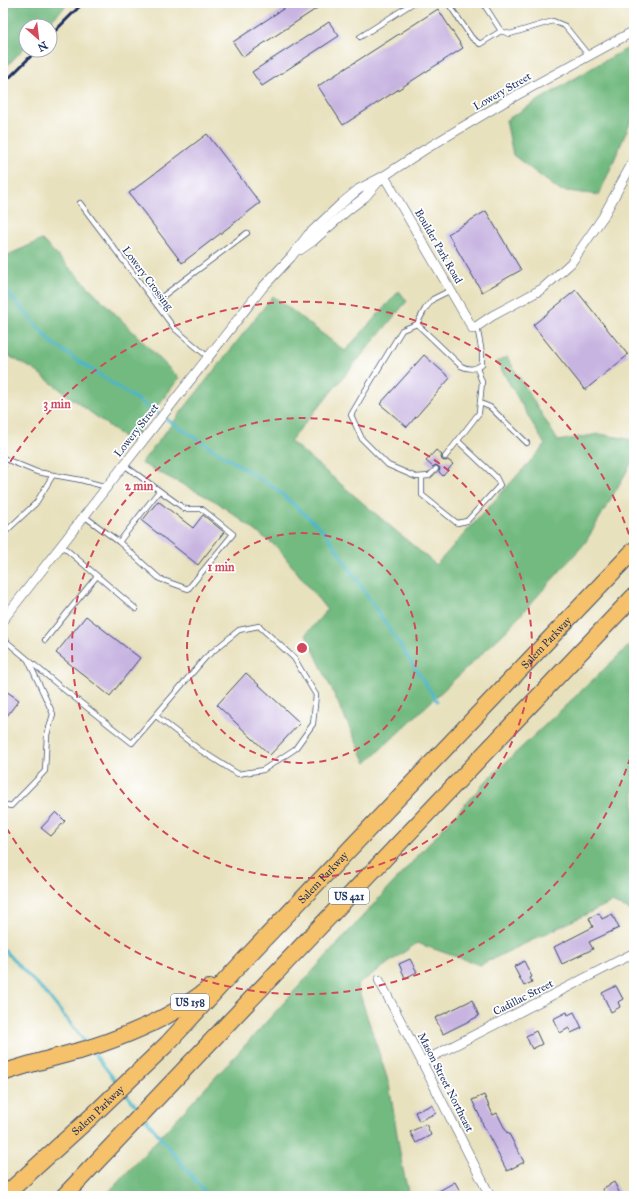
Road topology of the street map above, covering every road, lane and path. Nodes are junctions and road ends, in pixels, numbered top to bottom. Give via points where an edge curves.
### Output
1 (412, 3) edge
2 (483, 3) edge
3 (450, 6) dead end
4 (501, 31) junction
5 (634, 31) edge
6 (360, 37) dead end
7 (589, 56) junction
8 (634, 160) edge
9 (384, 176) junction
10 (80, 203) dead end
11 (247, 233) dead end
12 (451, 290) junction
13 (155, 302) junction
14 (418, 324) junction
15 (475, 327) junction
16 (208, 357) junction
17 (477, 368) junction
18 (480, 403) junction
19 (458, 441) junction
20 (527, 443) dead end
21 (3, 458) edge
22 (445, 458) dead end
23 (124, 465) junction
24 (436, 469) dead end
25 (53, 475) junction
26 (422, 477) junction
27 (107, 487) junction
28 (160, 490) junction
29 (84, 516) junction
30 (3, 534) edge
31 (119, 542) junction
32 (61, 545) junction
33 (634, 550) edge
34 (97, 576) junction
35 (634, 596) edge
36 (136, 610) dead end
37 (3, 620) edge
38 (3, 636) edge
39 (45, 640) dead end
40 (27, 659) junction
41 (156, 716) junction
42 (3, 804) edge
43 (634, 952) edge
44 (245, 960) junction
45 (379, 980) dead end
46 (422, 1062) junction
47 (3, 1073) edge
48 (4, 1196) edge
49 (64, 1196) edge
50 (490, 1196) edge

1 - 6 lane
2 - 4 lane
3 - 4 lane via 472,38 480,44
4 - 7 lane via 510,34 553,21 565,26
5 - 7 street, Lowery Street
7 - 9 street, Lowery Street via 506,101
8 - 15 street via 603,217 572,263 542,289
9 - 12 street, Boulder Park Road
9 - 16 street, Lowery Street via 365,197 291,257 263,287
10 - 13 lane, Lowery Crossing
11 - 13 lane
12 - 14 lane via 433,299
12 - 15 street, Boulder Park Road
13 - 16 lane, Lowery Crossing via 175,329
14 - 17 lane via 461,366 468,370
14 - 26 lane via 402,330 352,415 362,439 388,465 416,478
15 - 17 lane via 482,353 482,364
16 - 23 street, Lowery Street
17 - 18 lane via 482,382
18 - 19 lane via 479,413
18 - 20 lane via 490,407
19 - 22 lane
19 - 26 lane via 496,477 500,485 467,521 457,523 422,496
21 - 25 lane via 37,472
23 - 27 street, Lowery Street
23 - 28 lane
24 - 26 lane via 429,476
25 - 27 lane
25 - 30 lane via 36,503
27 - 29 street, Lowery Street
28 - 31 lane
28 - 31 lane via 185,509 202,509 233,534 188,589 160,579
29 - 31 lane
29 - 32 street, Lowery Street
32 - 34 lane
32 - 37 street, Lowery Street
33 - 44 highway, Salem Parkway / US 421
34 - 36 lane
34 - 39 lane
35 - 49 highway, US 421
38 - 40 lane
40 - 41 lane via 132,743
40 - 42 lane via 53,714 46,735 45,771 11,806
41 - 41 lane via 206,657 239,630 259,626 294,658 316,695 313,724 296,749 263,770 238,774 200,750
43 - 46 street, Cadillac Street
44 - 47 highway, US 158 via 179,1010 147,1026 98,1045
44 - 48 highway, Salem Parkway / US 421 via 151,1060
45 - 46 street, Mason Street Northeast
46 - 50 street, Mason Street Northeast

